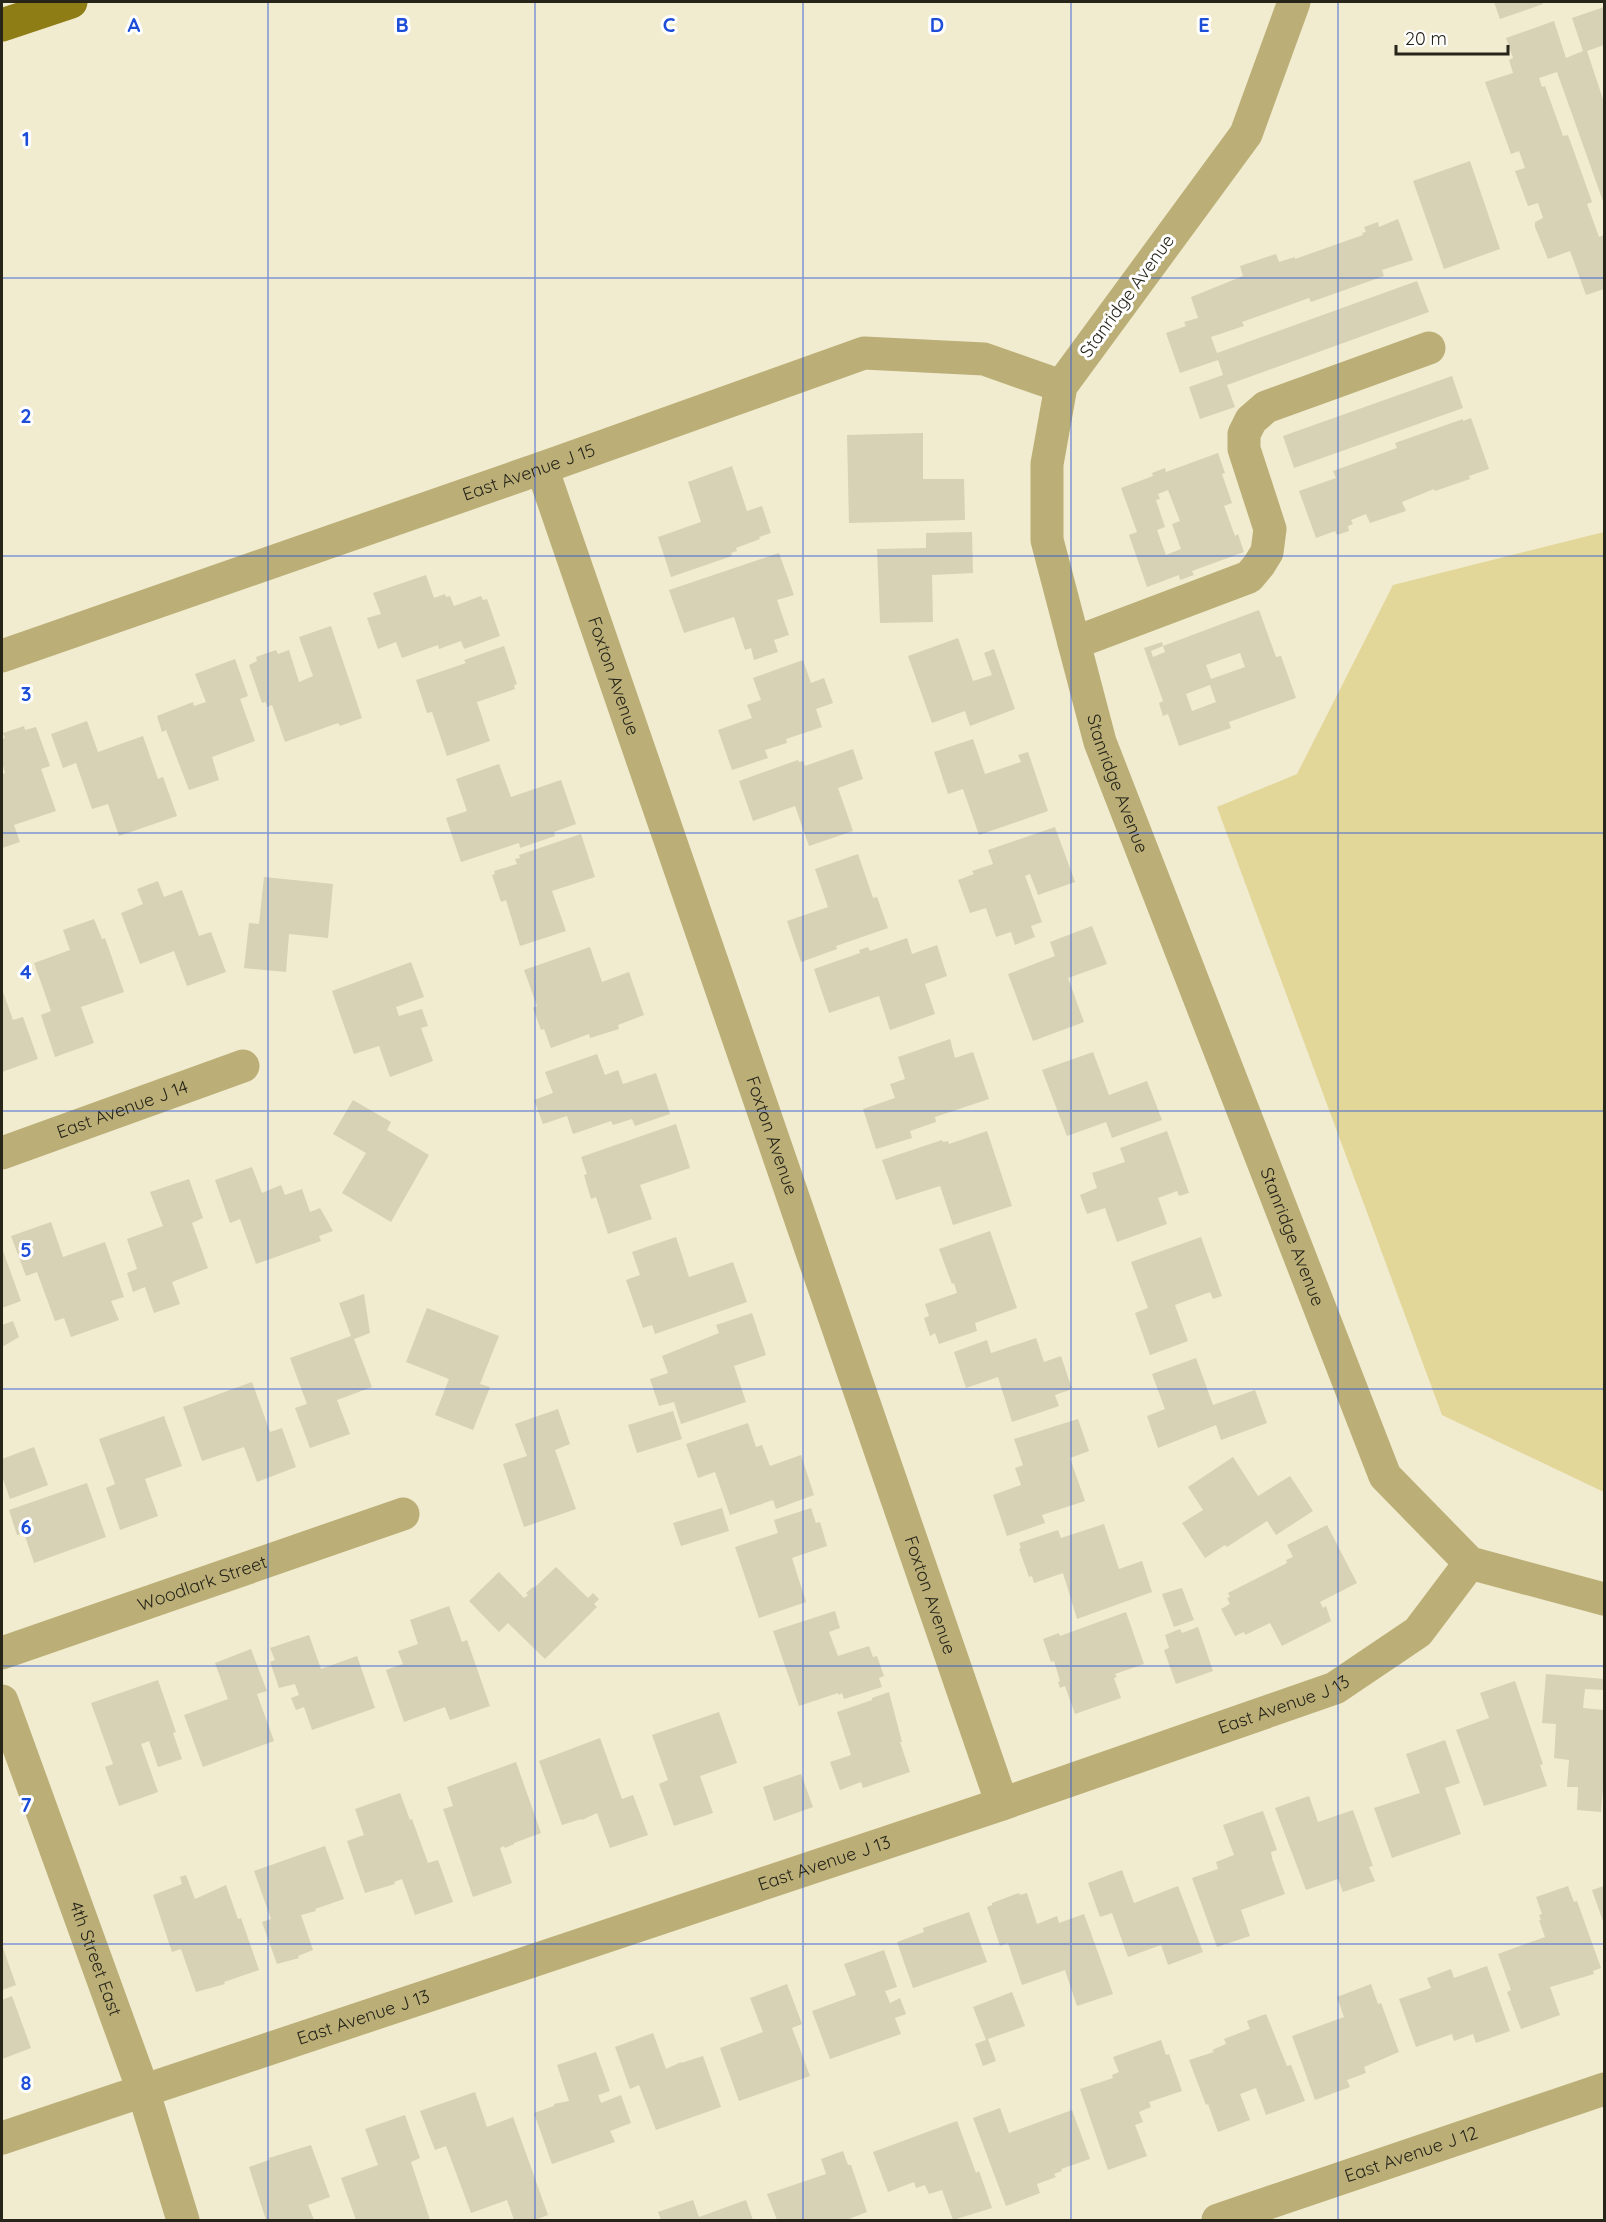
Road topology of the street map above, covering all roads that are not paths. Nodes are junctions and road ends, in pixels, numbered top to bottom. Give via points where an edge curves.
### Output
1 (71, 2) edge
2 (1294, 2) edge
3 (2, 25) edge
4 (1429, 348) dead end
5 (1061, 386) junction
6 (542, 468) junction
7 (1074, 643) junction
8 (2, 656) edge
9 (243, 1066) dead end
10 (2, 1153) edge
11 (403, 1514) dead end
12 (1470, 1563) junction
13 (1605, 1599) edge
14 (2, 1653) edge
15 (2, 1701) edge
16 (1002, 1804) junction
17 (1605, 2089) edge
18 (143, 2090) junction
19 (2, 2138) edge
20 (1232, 2218) edge
21 (183, 2220) edge

1 - 3 main road
2 - 5 street, Stanridge Avenue via 1246,134
4 - 7 street via 1266,407 1251,420 1244,434 1244,450 1270,529 1267,552 1249,577
5 - 6 street, East Avenue J 15 via 984,359 864,353
5 - 7 street, Stanridge Avenue via 1047,464 1047,540
6 - 8 street, East Avenue J 15
6 - 16 street, Foxton Avenue
7 - 12 street, Stanridge Avenue via 1100,741 1385,1476
9 - 10 street, East Avenue J 14
11 - 14 street, Woodlark Street
12 - 13 street
12 - 16 street, East Avenue J 13 via 1418,1632 1335,1688
15 - 18 street, 4th Street East
16 - 18 street, East Avenue J 13
17 - 20 street, East Avenue J 12
18 - 19 street, East Avenue J 13
18 - 21 street, 4th Street East

